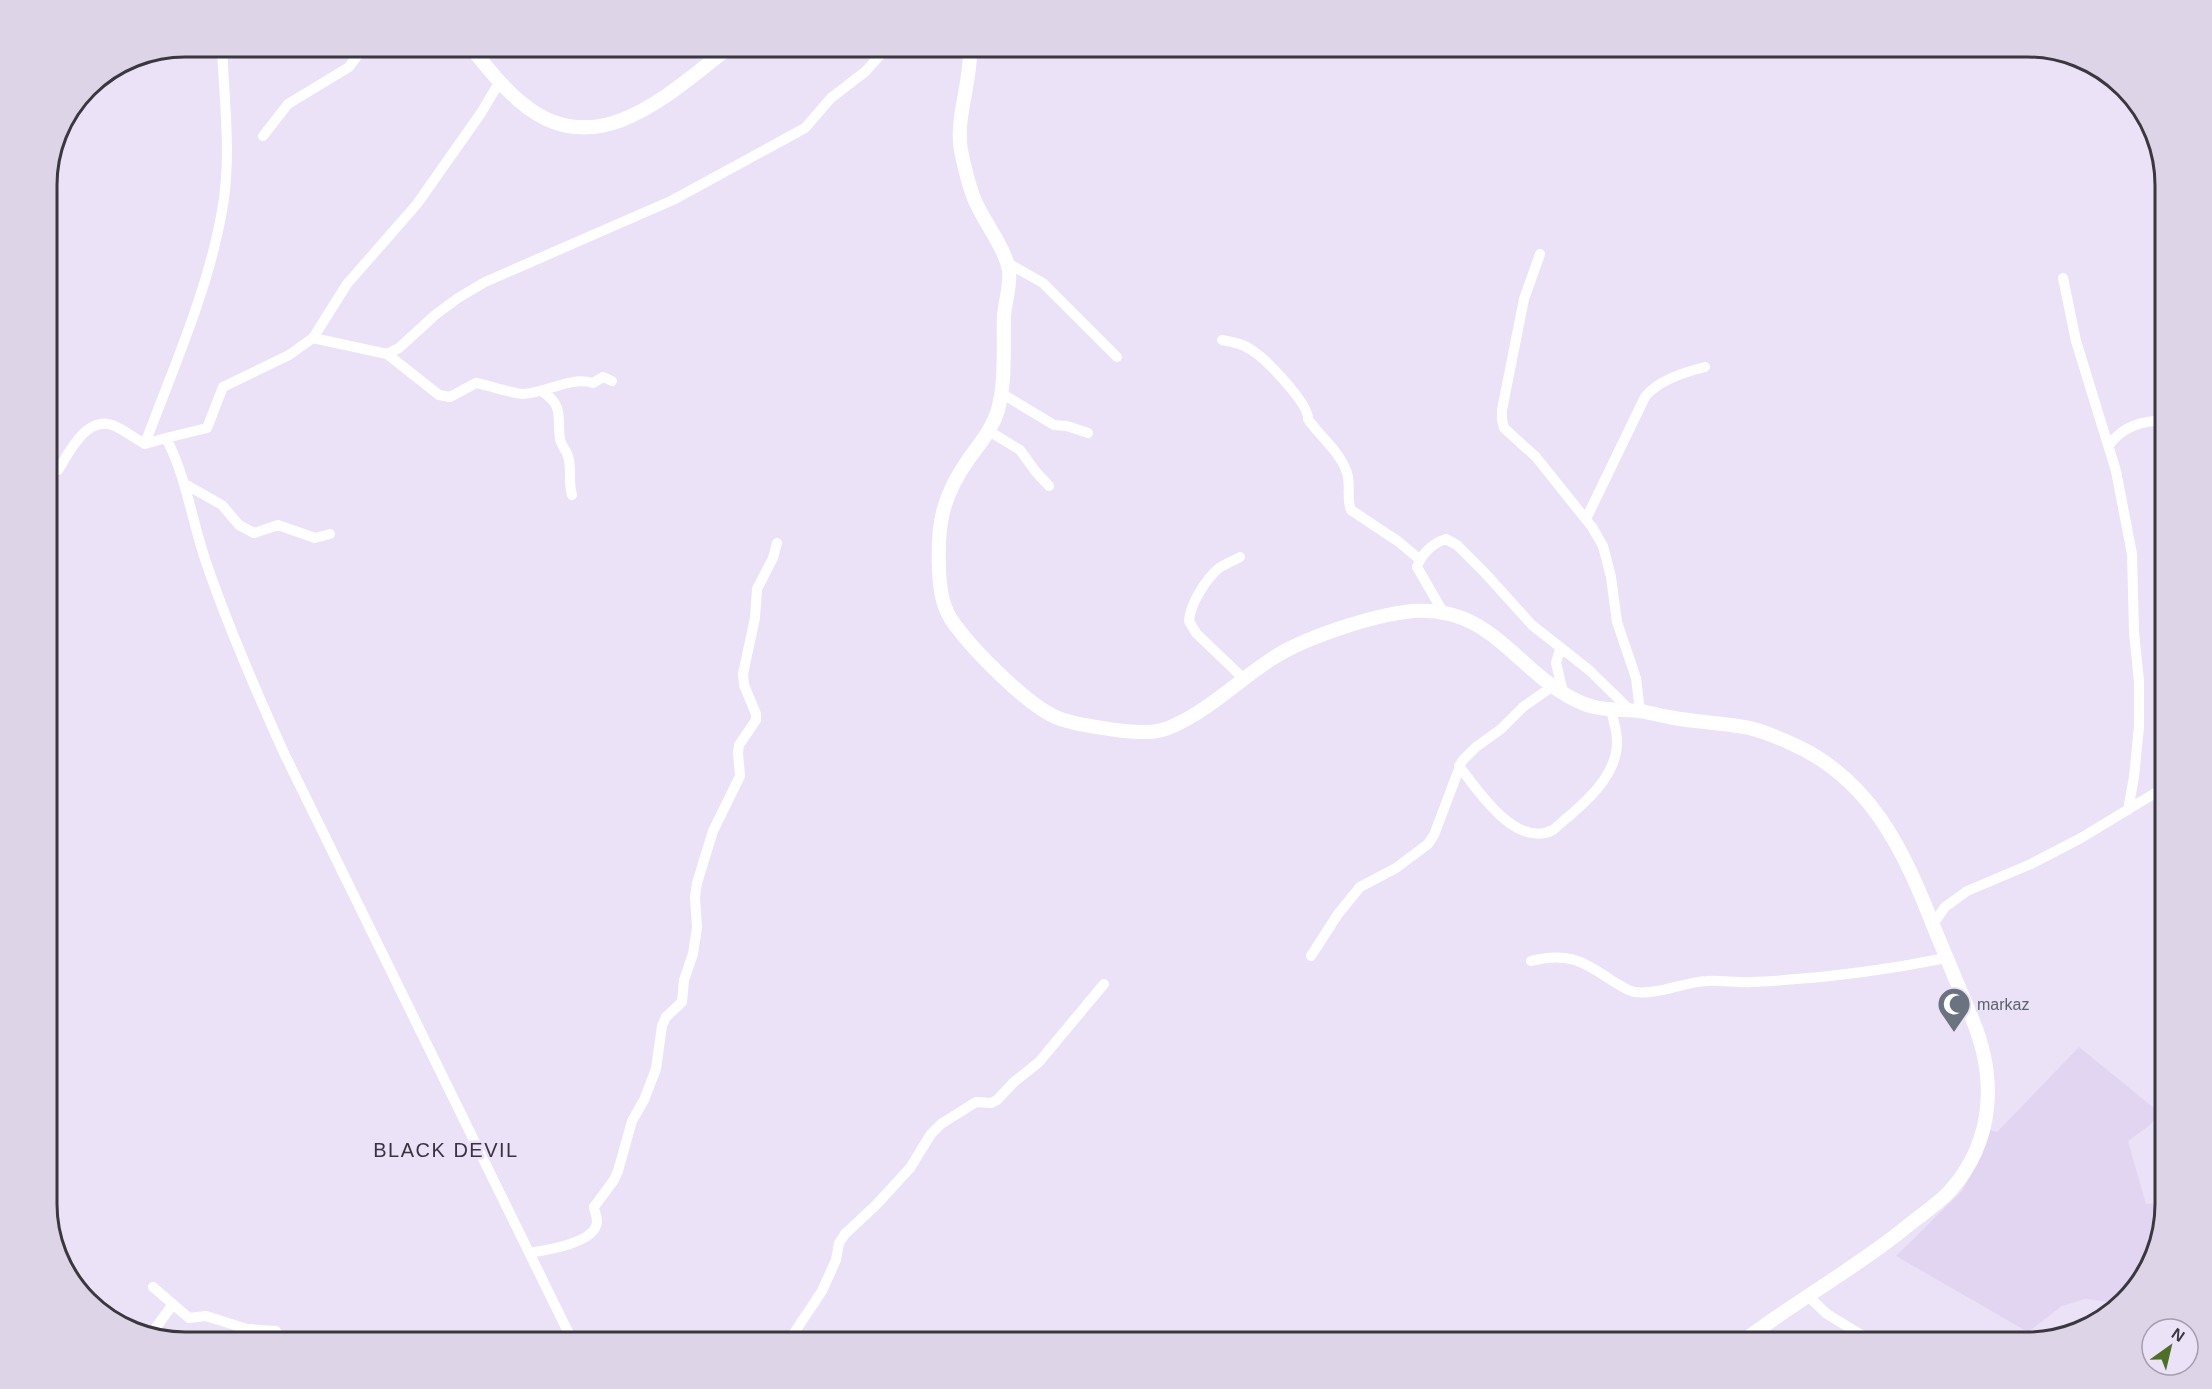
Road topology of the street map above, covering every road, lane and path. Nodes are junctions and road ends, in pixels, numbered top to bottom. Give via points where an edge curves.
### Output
1 (223, 57) edge
2 (356, 57) edge
3 (479, 57) edge
4 (717, 57) edge
5 (878, 57) edge
6 (970, 57) edge
7 (500, 81) junction
8 (263, 136) dead end
9 (1540, 254) dead end
10 (1006, 262) junction
11 (2062, 278) dead end
12 (313, 338) junction
13 (1222, 340) dead end
14 (387, 354) junction
15 (1117, 357) dead end
16 (1705, 366) dead end
17 (612, 381) dead end
18 (543, 392) junction
19 (1001, 393) junction
20 (2155, 421) edge
21 (989, 431) junction
22 (1088, 433) dead end
23 (166, 438) junction
24 (145, 444) junction
25 (2109, 445) junction
26 (57, 470) edge
27 (184, 484) junction
28 (1049, 486) dead end
29 (572, 495) dead end
30 (1586, 519) junction
31 (330, 534) dead end
32 (777, 543) dead end
33 (1240, 557) dead end
34 (1419, 559) junction
35 (1443, 612) junction
36 (1560, 649) junction
37 (1244, 679) junction
38 (1558, 689) junction
39 (1611, 709) junction
40 (1635, 711) junction
41 (1460, 766) junction
42 (2155, 794) edge
43 (2128, 810) junction
44 (1933, 924) junction
45 (1311, 956) dead end
46 (1946, 958) junction
47 (1531, 961) dead end
48 (1104, 984) dead end
49 (529, 1253) junction
50 (153, 1287) dead end
51 (1808, 1296) junction
52 (173, 1304) junction
53 (155, 1329) edge
54 (276, 1331) dead end
55 (568, 1332) edge
56 (795, 1332) edge
57 (1756, 1332) edge
58 (1857, 1332) edge

1 - 24 street via 227,136 223,209 191,320
2 - 8 street via 349,67 288,104
3 - 7 main road
4 - 7 main road via 648,109 600,127 577,128 550,120 523,105
5 - 14 street via 831,98 806,128 673,200 485,282 458,298
6 - 10 main road via 960,123 961,147 973,196
7 - 12 street via 417,204 347,284
9 - 30 street via 1524,299 1502,423 1532,452
10 - 15 street via 1043,283
10 - 19 main road via 1009,280
11 - 25 street via 2076,341
12 - 14 street
12 - 23 street via 289,355 223,387 207,428
13 - 34 street via 1255,351 1294,391 1308,419 1347,471 1351,510
14 - 18 street via 439,395 450,397 476,383 520,394
16 - 30 street via 1661,383 1645,397
17 - 18 street via 603,377 593,383 583,380
18 - 29 street via 554,400 560,421 560,441 568,458
19 - 21 main road
19 - 22 street via 1054,424
20 - 25 street via 2127,427
21 - 28 street via 1020,450
21 - 37 main road via 954,482 942,512 938,539 940,591 952,621 1018,691 1044,711 1066,721 1150,732 1173,726
23 - 24 street
23 - 27 street
24 - 26 street via 112,425 94,425
25 - 43 street via 2131,546 2139,682 2139,726
27 - 31 street via 222,505 239,525 254,533 278,525 315,538
27 - 49 street via 214,586 284,753
30 - 40 street via 1606,556 1617,622 1636,678
32 - 49 street via 757,589 743,674 756,720 739,745 740,776 713,831 697,883 697,928 682,1002 662,1026 656,1069 632,1121 614,1180 594,1207 595,1228 565,1246
33 - 37 street via 1213,574 1189,621 1196,633
34 - 35 street via 1417,569
34 - 36 street via 1441,540 1454,542 1532,626
35 - 37 main road via 1391,615 1315,637 1272,658
35 - 38 main road via 1482,626
36 - 38 street via 1556,663
36 - 40 street
38 - 39 main road via 1587,705
38 - 41 street via 1523,707 1468,754
39 - 40 main road
39 - 41 street via 1617,741 1604,779 1594,794 1545,834 1528,834 1500,815
40 - 44 main road via 1753,729 1802,748 1835,769 1890,832
41 - 45 street via 1428,844 1396,868 1360,887
42 - 43 street
43 - 44 street via 2058,850 1967,891 1945,907
44 - 46 main road
46 - 47 street via 1821,978 1745,983 1705,981 1644,992 1630,991 1573,958
46 - 51 main road via 1982,1042 1988,1073 1988,1105 1977,1147 1943,1197 1885,1244
48 - 56 street via 1039,1062 997,1100 976,1102 931,1134 910,1168 845,1233 822,1291
49 - 55 street
50 - 52 street
51 - 57 main road
51 - 58 street via 1827,1314
52 - 53 street
52 - 54 street via 189,1318 206,1316 247,1329

